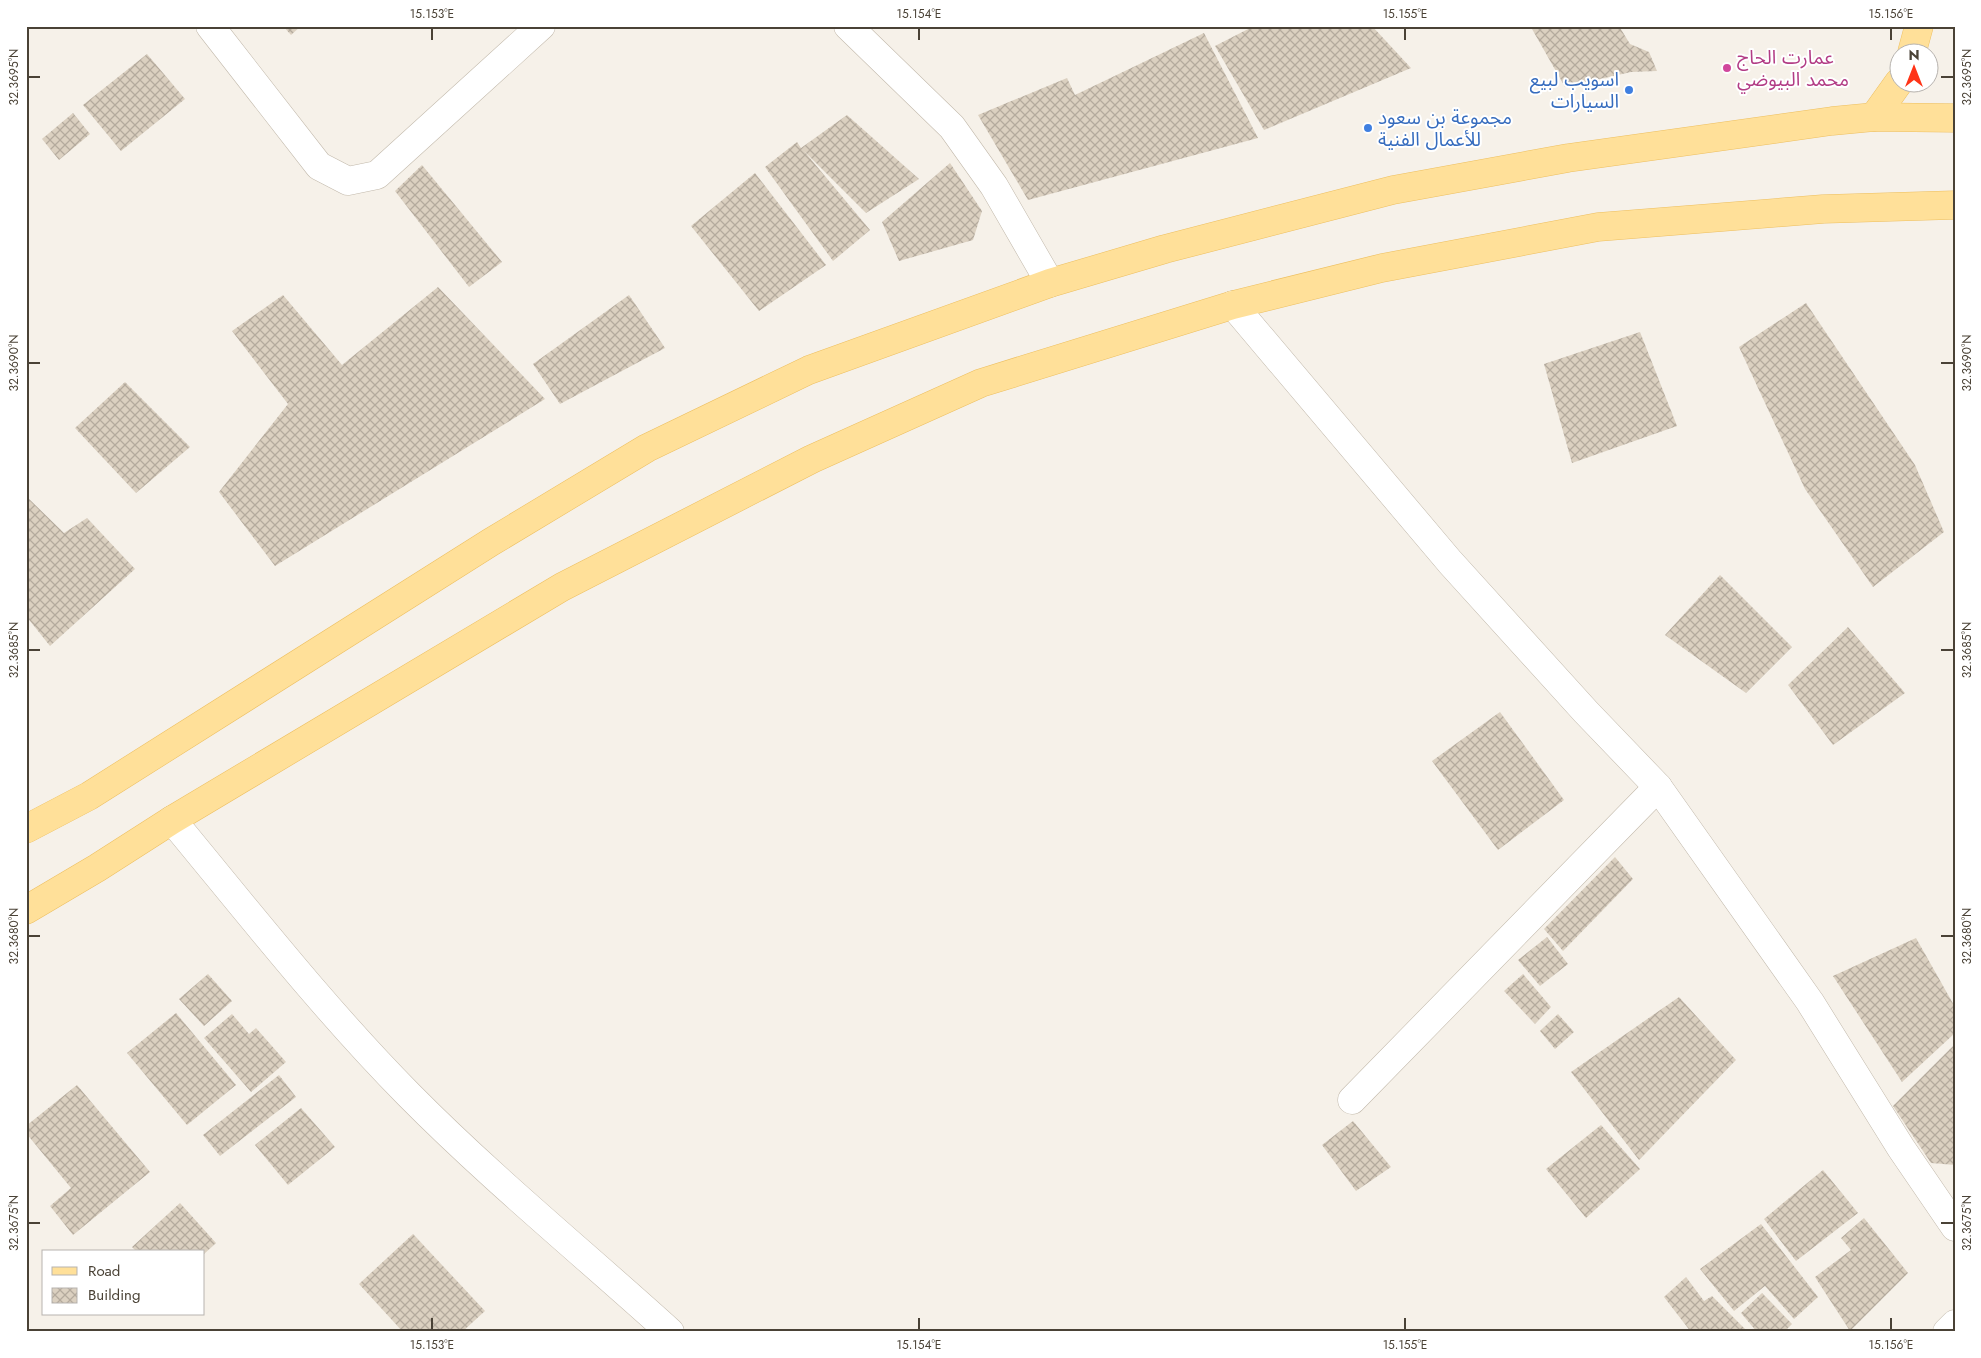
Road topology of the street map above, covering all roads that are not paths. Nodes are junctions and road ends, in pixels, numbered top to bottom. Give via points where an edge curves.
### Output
1 (210, 26) edge
2 (541, 26) edge
3 (848, 26) edge
4 (1919, 26) edge
5 (1915, 42) edge
6 (1892, 92) edge
7 (1874, 117) junction
8 (1955, 118) edge
9 (1955, 205) edge
10 (1050, 283) junction
11 (1233, 305) junction
12 (1658, 787) junction
13 (172, 820) junction
14 (26, 829) edge
15 (26, 910) edge
16 (1352, 1100) dead end
17 (1955, 1227) edge
18 (1955, 1324) edge
19 (670, 1332) edge
20 (1947, 1332) edge

1 - 2 street via 319,166 348,181 377,174
3 - 10 street via 952,127 994,186
4 - 5 main road
6 - 7 main road
7 - 8 main road
7 - 10 main road via 1568,158 1393,190 1165,249
9 - 11 main road via 1823,209 1598,227 1382,268
10 - 14 main road via 809,370 647,448 491,542 89,796
11 - 12 street via 1450,562
11 - 13 main road via 981,383 812,459 562,587
12 - 16 street
12 - 17 street via 1810,1002 1901,1148
13 - 15 main road
13 - 19 street via 317,996 409,1096 543,1222
18 - 20 street

